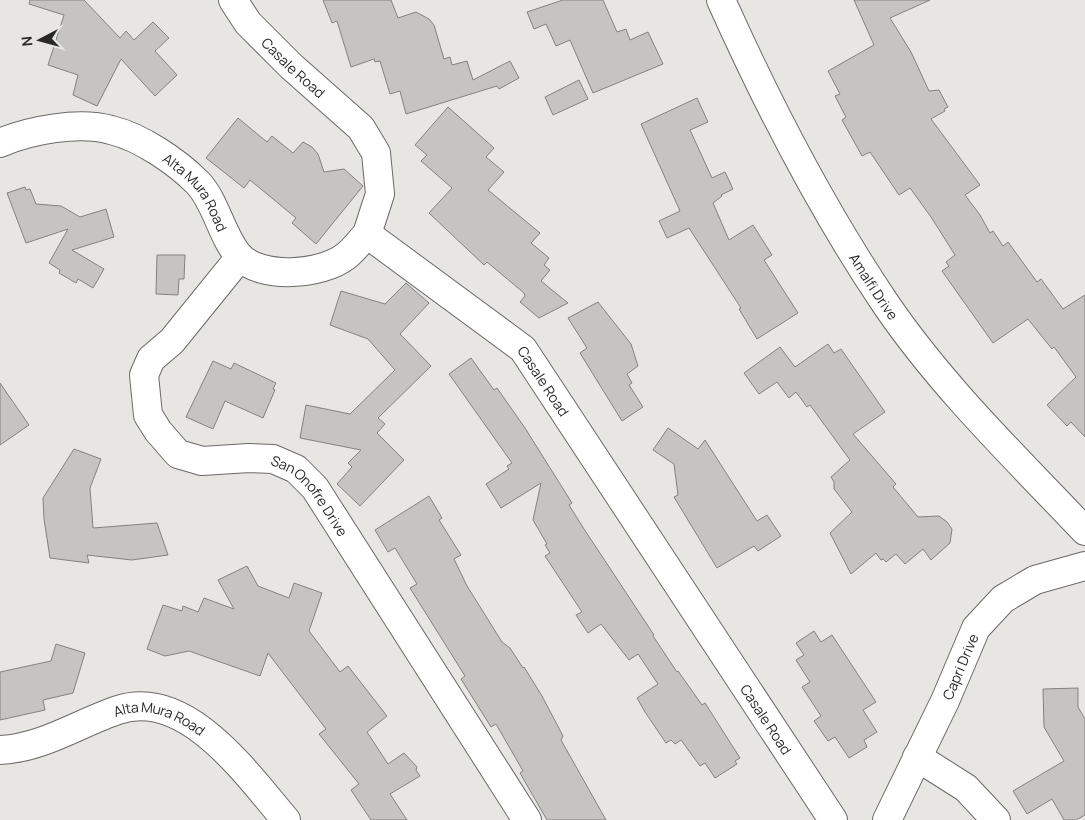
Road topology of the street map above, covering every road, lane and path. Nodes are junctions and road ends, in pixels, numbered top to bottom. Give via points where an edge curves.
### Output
1 (233, 0) edge
2 (721, 0) edge
3 (0, 143) edge
4 (367, 234) junction
5 (240, 257) junction
6 (1085, 531) edge
7 (1085, 566) edge
8 (0, 750) edge
9 (917, 757) junction
10 (286, 820) edge
11 (527, 820) edge
12 (833, 820) edge
13 (887, 820) edge
14 (996, 820) edge

1 - 4 street, Casale Road via 248,23 291,66 361,128 376,152 380,194
2 - 6 street, Amalfi Drive via 775,115 830,214 886,304 953,390
3 - 5 street, Alta Mura Road via 22,134 66,127 111,129 152,147 199,184
4 - 5 street via 345,257 321,268 296,272 264,270
4 - 12 street, Casale Road via 523,349
5 - 11 street, San Onofre Drive via 172,341 151,358 144,375 148,415 178,454 202,461 273,459 296,469 315,488
7 - 9 street, Capri Drive via 1035,580 1003,599 976,628
8 - 10 street, Alta Mura Road via 44,741 120,709 168,710 224,747
9 - 13 street, Capri Drive
9 - 14 street via 966,788

